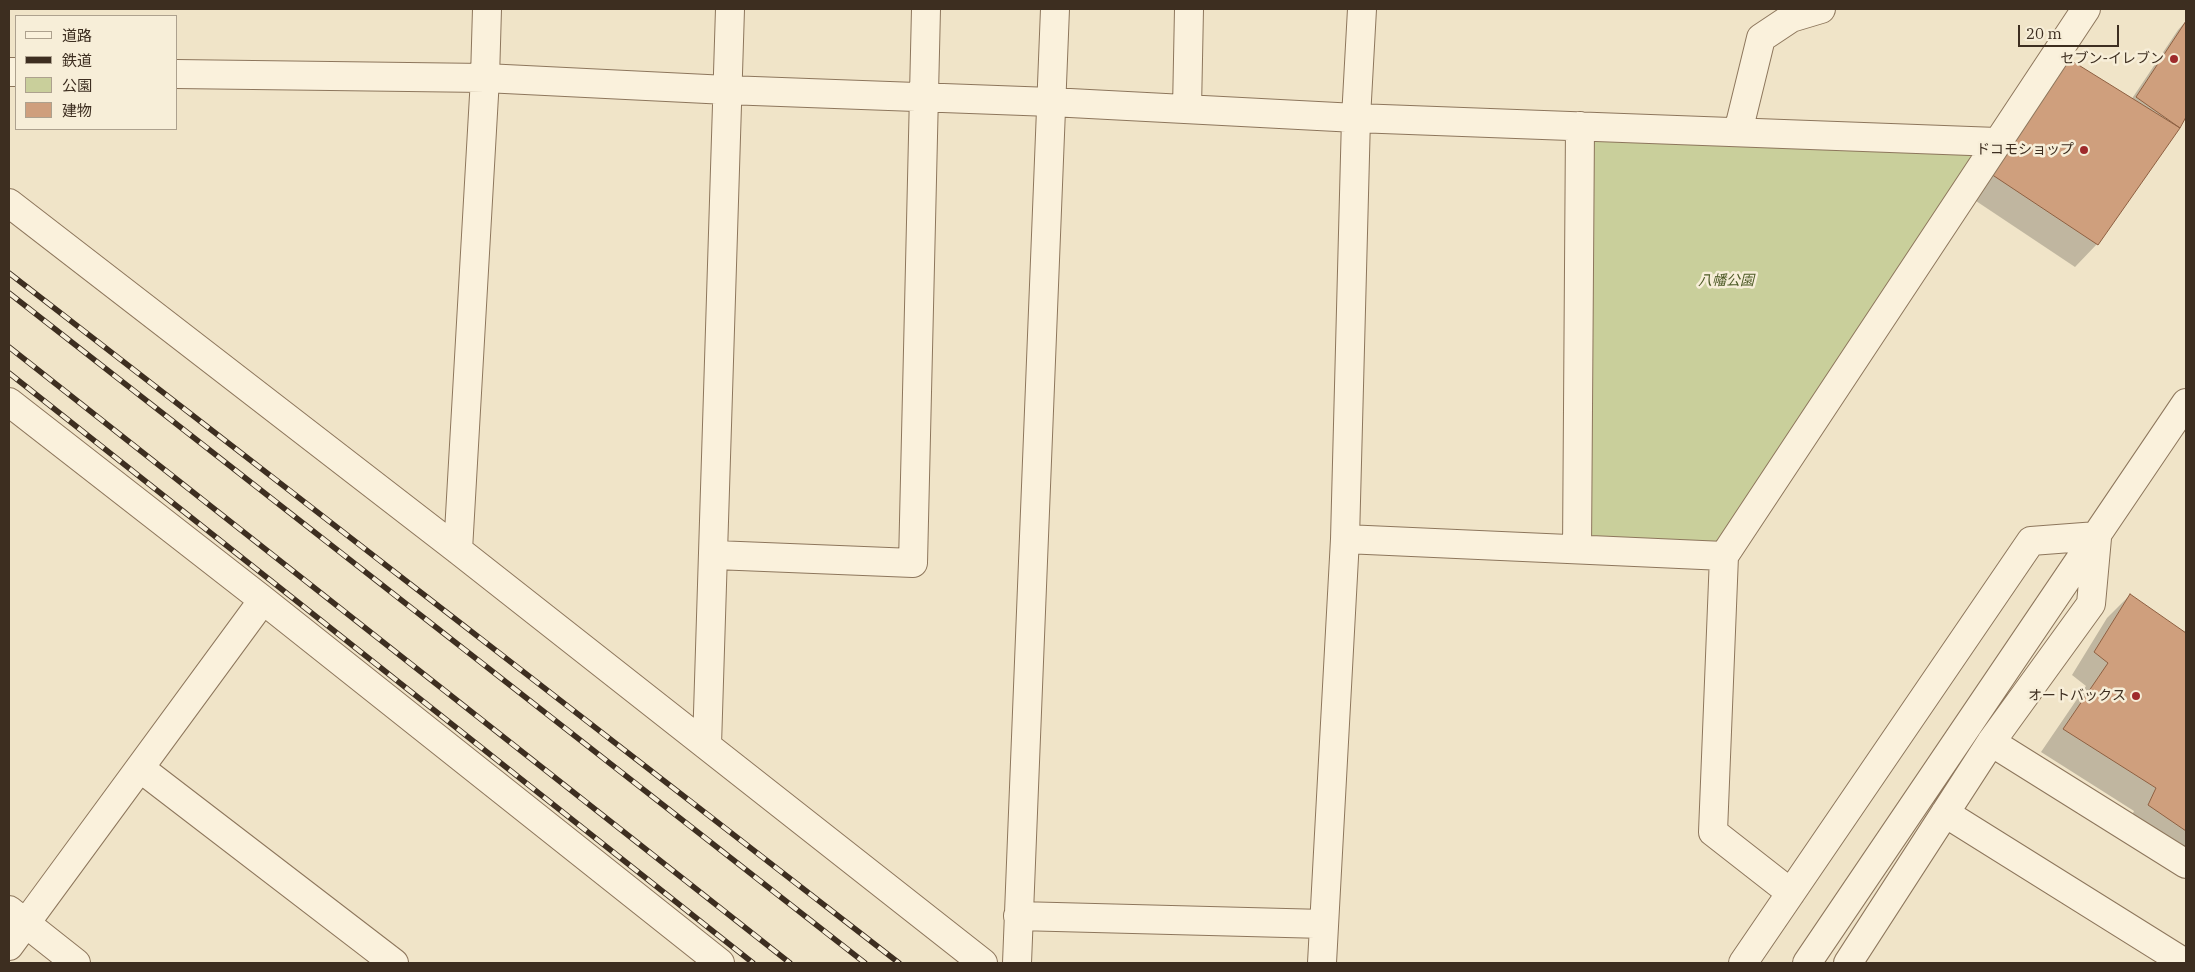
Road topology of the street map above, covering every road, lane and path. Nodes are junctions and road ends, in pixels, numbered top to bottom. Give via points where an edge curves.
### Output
1 (487, 9) edge
2 (730, 9) edge
3 (926, 9) edge
4 (1055, 9) edge
5 (1190, 9) edge
6 (1362, 9) edge
7 (1820, 9) edge
8 (2086, 9) edge
9 (178, 74) edge
10 (485, 78) junction
11 (727, 90) junction
12 (922, 97) junction
13 (1052, 102) junction
14 (1186, 109) junction
15 (1356, 118) junction
16 (1580, 126) junction
17 (1738, 132) junction
18 (1997, 142) junction
19 (9, 203) edge
20 (9, 402) edge
21 (2186, 403) edge
22 (2097, 536) junction
23 (1345, 539) junction
24 (1577, 549) junction
25 (458, 550) junction
26 (715, 556) junction
27 (1724, 556) junction
28 (263, 600) junction
29 (1991, 742) junction
30 (707, 745) junction
31 (140, 768) junction
32 (1945, 813) junction
33 (2186, 864) edge
34 (1791, 893) junction
35 (1018, 916) junction
36 (18, 917) edge
37 (1324, 924) junction
38 (9, 946) edge
39 (712, 961) edge
40 (76, 963) edge
41 (394, 963) edge
42 (983, 963) edge
43 (1017, 963) edge
44 (1322, 963) edge
45 (1743, 963) edge
46 (1807, 963) edge
47 (1848, 963) edge
48 (2185, 963) edge

1 - 10 street
2 - 11 street
3 - 12 street
4 - 13 street
5 - 14 street
6 - 15 street
7 - 17 street via 1791,18 1762,38
8 - 18 street
9 - 10 street
10 - 11 street
10 - 25 street
11 - 12 street
11 - 26 street
12 - 13 street
12 - 26 street via 913,563
13 - 14 street
13 - 35 street
14 - 15 street
15 - 16 street
15 - 23 street
16 - 17 street
16 - 24 street
17 - 18 street
18 - 27 street
19 - 25 street
20 - 28 street
21 - 22 street
22 - 29 street via 2091,604
22 - 34 street via 2031,541
22 - 46 street
23 - 24 street
23 - 37 street
24 - 27 street
25 - 30 street
26 - 30 street
27 - 34 street via 1713,832
28 - 31 street
28 - 39 street
29 - 32 street
29 - 33 street
30 - 42 street
31 - 36 street
31 - 41 street
32 - 47 street
32 - 48 street
34 - 45 street
35 - 37 street
35 - 43 street
36 - 38 street
36 - 40 street
37 - 44 street

